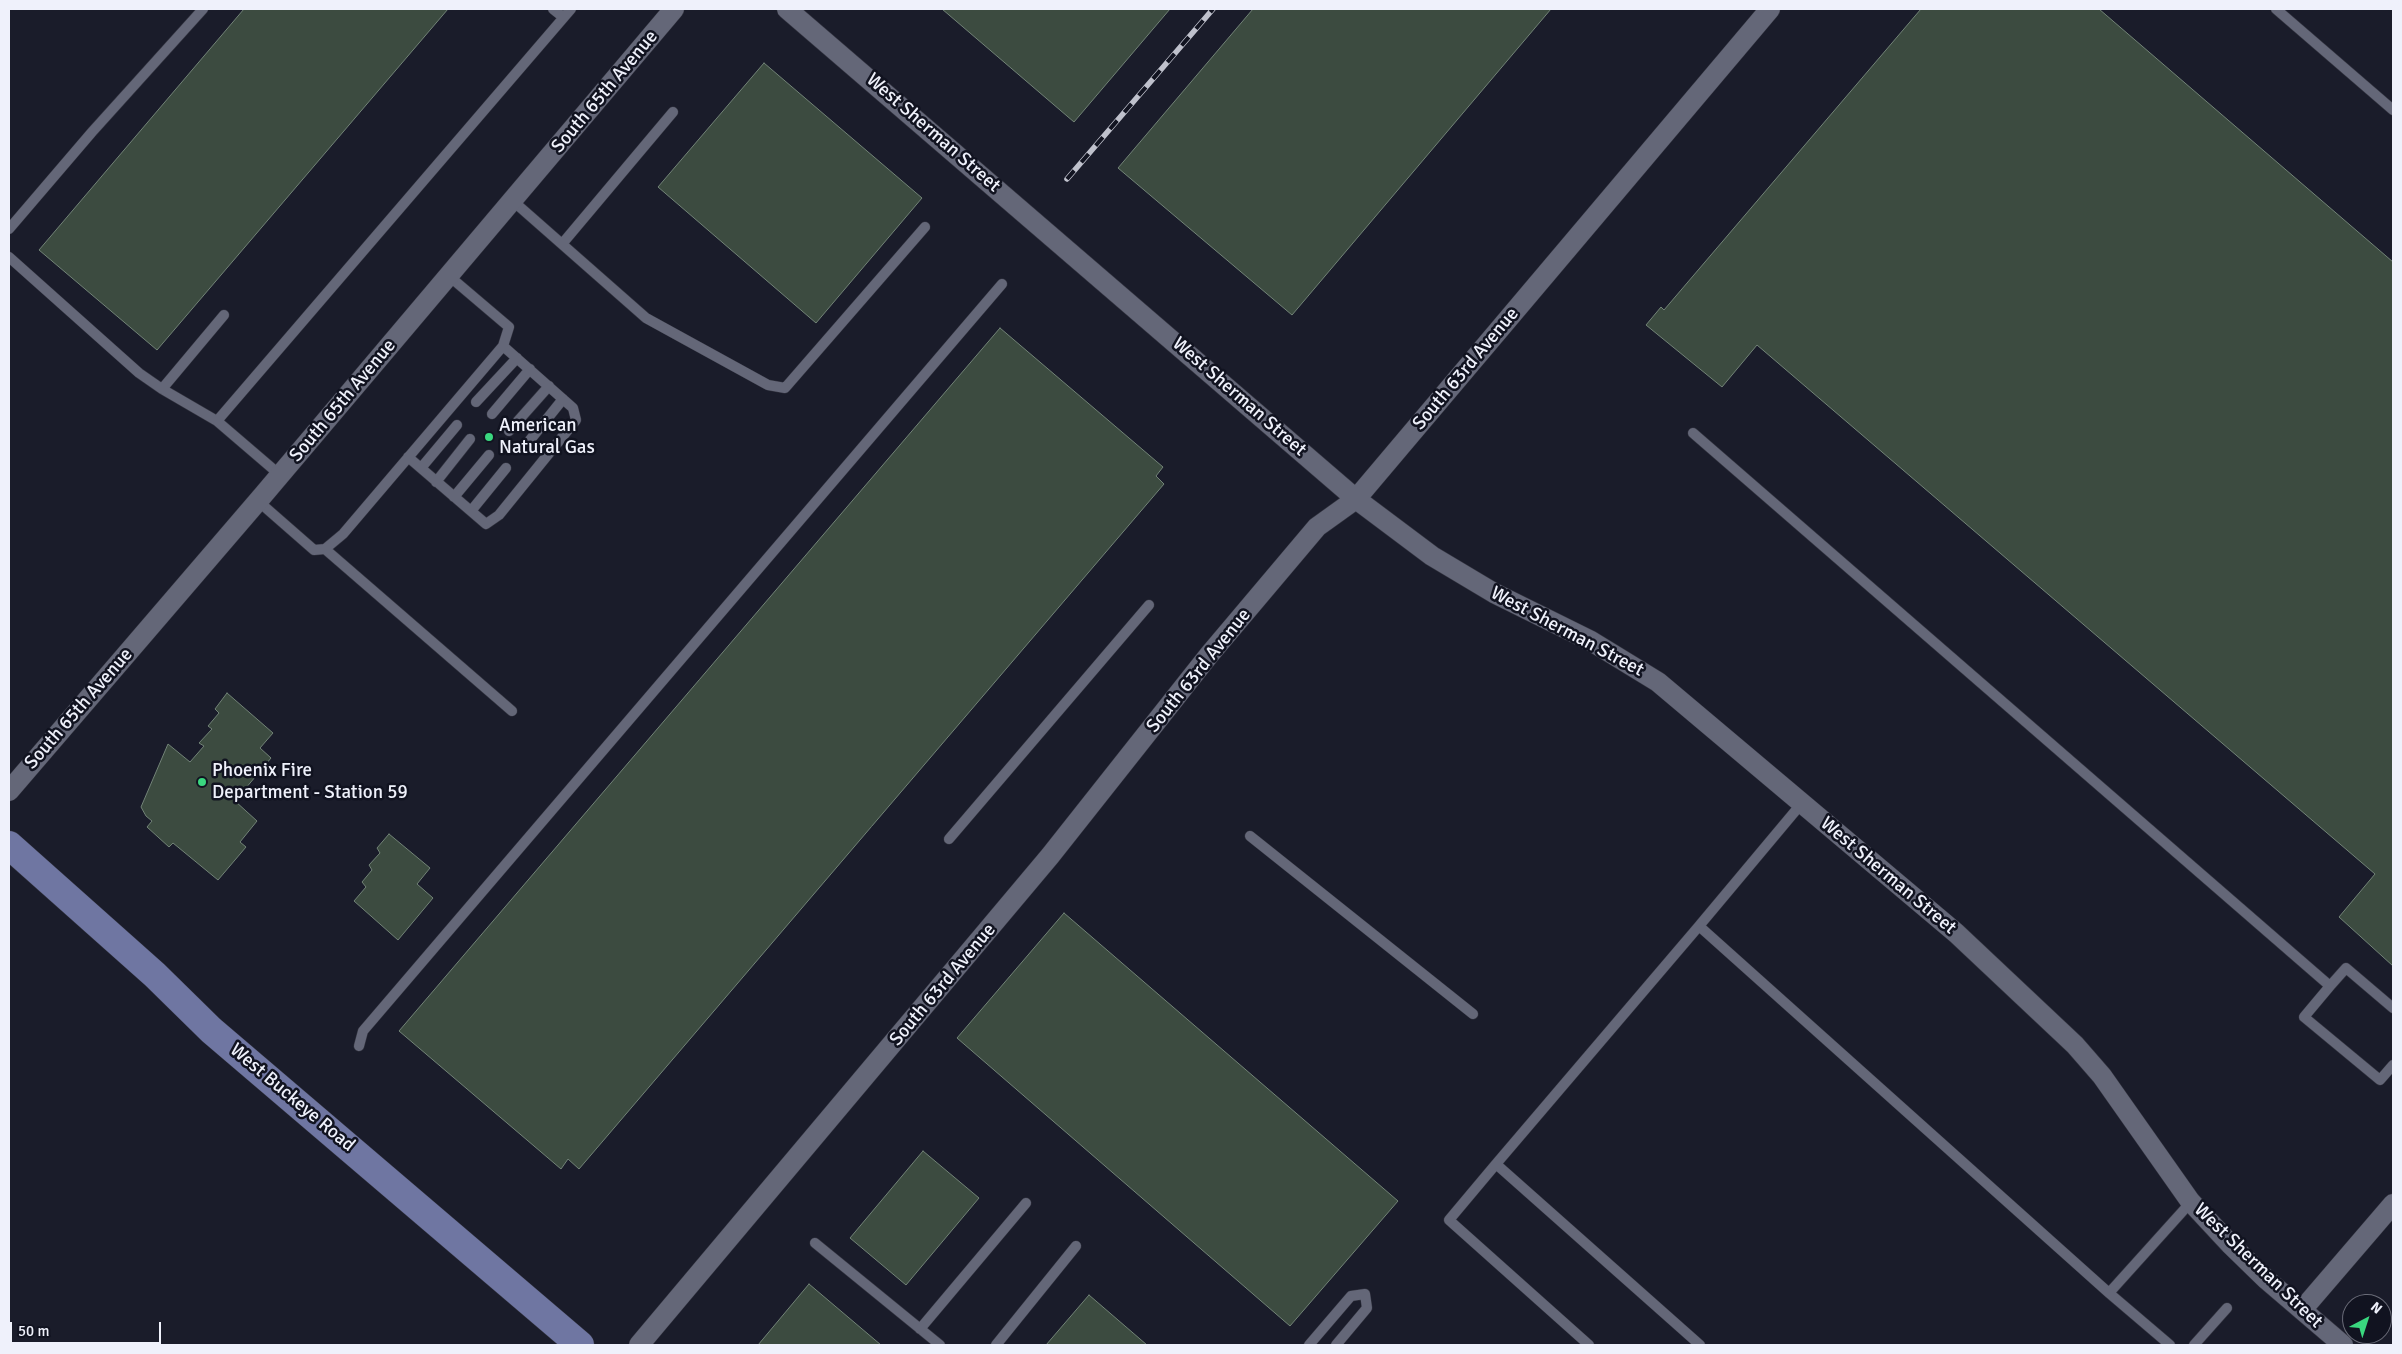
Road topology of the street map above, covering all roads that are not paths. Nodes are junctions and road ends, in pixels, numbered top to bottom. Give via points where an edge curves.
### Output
1 (203, 9) edge
2 (552, 9) edge
3 (571, 9) edge
4 (674, 9) edge
5 (787, 9) edge
6 (1770, 9) edge
7 (2276, 9) edge
8 (563, 18) junction
9 (2393, 110) edge
10 (673, 112) dead end
11 (513, 200) junction
12 (925, 227) dead end
13 (9, 229) edge
14 (562, 244) junction
15 (9, 257) edge
16 (449, 276) junction
17 (1002, 284) dead end
18 (224, 315) dead end
19 (503, 346) junction
20 (517, 358) junction
21 (530, 369) junction
22 (549, 386) junction
23 (162, 390) junction
24 (563, 399) junction
25 (476, 402) dead end
26 (492, 414) dead end
27 (217, 421) junction
28 (457, 425) dead end
29 (509, 431) dead end
30 (1693, 433) dead end
31 (470, 439) dead end
32 (526, 445) dead end
33 (489, 455) dead end
34 (408, 457) junction
35 (421, 468) junction
36 (506, 468) dead end
37 (280, 475) junction
38 (436, 482) junction
39 (454, 497) junction
40 (1356, 499) junction
41 (258, 501) junction
42 (471, 511) junction
43 (325, 549) junction
44 (1149, 605) dead end
45 (512, 711) dead end
46 (9, 791) edge
47 (1802, 803) junction
48 (1250, 836) dead end
49 (949, 839) dead end
50 (9, 845) edge
51 (1699, 926) junction
52 (2330, 986) junction
53 (2393, 1008) edge
54 (1473, 1014) dead end
55 (359, 1046) dead end
56 (2393, 1065) edge
57 (1496, 1164) junction
58 (2191, 1202) junction
59 (1026, 1203) dead end
60 (2393, 1204) edge
61 (815, 1243) dead end
62 (1076, 1246) dead end
63 (2109, 1293) junction
64 (2226, 1308) dead end
65 (2302, 1310) junction
66 (920, 1329) junction
67 (2338, 1344) edge
68 (580, 1345) edge
69 (638, 1345) edge
70 (940, 1345) edge
71 (996, 1345) edge
72 (1309, 1345) edge
73 (1336, 1345) edge
74 (1589, 1345) edge
75 (1700, 1345) edge
76 (2170, 1345) edge
77 (2194, 1345) edge

1 - 13 lane
2 - 8 lane
3 - 8 lane
4 - 11 street, South 65th Avenue
5 - 40 street, West Sherman Street
6 - 40 street, South 63rd Avenue
7 - 9 lane
8 - 27 lane
10 - 14 lane
11 - 14 lane
11 - 16 street, South 65th Avenue
12 - 14 lane via 785,388 768,385 646,318
15 - 23 lane via 139,374
16 - 19 lane via 509,327
16 - 37 street, South 65th Avenue
17 - 55 lane via 364,1031
18 - 23 lane
19 - 20 lane
19 - 34 lane
20 - 21 lane
20 - 25 lane
21 - 22 lane
21 - 26 lane
22 - 24 lane
22 - 29 lane
23 - 27 lane
24 - 32 lane
24 - 42 lane via 573,408 576,420 504,508 486,524
27 - 37 lane
28 - 35 lane
30 - 52 lane
31 - 38 lane
33 - 39 lane
34 - 35 lane
34 - 43 lane via 344,534
35 - 38 lane
36 - 42 lane
37 - 41 street, South 65th Avenue
38 - 39 lane
39 - 42 lane
40 - 47 street, West Sherman Street via 1440,561 1494,593 1591,641 1658,682
40 - 69 street, South 63rd Avenue via 1317,527 1209,655 1050,856
41 - 43 lane via 314,550
41 - 46 street, South 65th Avenue
43 - 45 lane
44 - 49 lane
47 - 51 lane
47 - 58 street, West Sherman Street via 1956,933 2075,1045 2102,1076
48 - 54 lane
50 - 68 main road, West Buckeye Road via 155,975 211,1030
51 - 57 lane
51 - 63 lane
52 - 53 lane via 2346,968
52 - 56 lane via 2304,1017 2380,1080
57 - 74 lane via 1449,1220
57 - 75 lane
58 - 63 lane
58 - 65 street, West Sherman Street via 2248,1262
59 - 66 lane
60 - 65 street
61 - 66 lane
62 - 71 lane
63 - 76 lane
64 - 77 lane
65 - 67 street, West Sherman Street
66 - 70 lane
72 - 73 lane via 1351,1296 1365,1294 1367,1308

